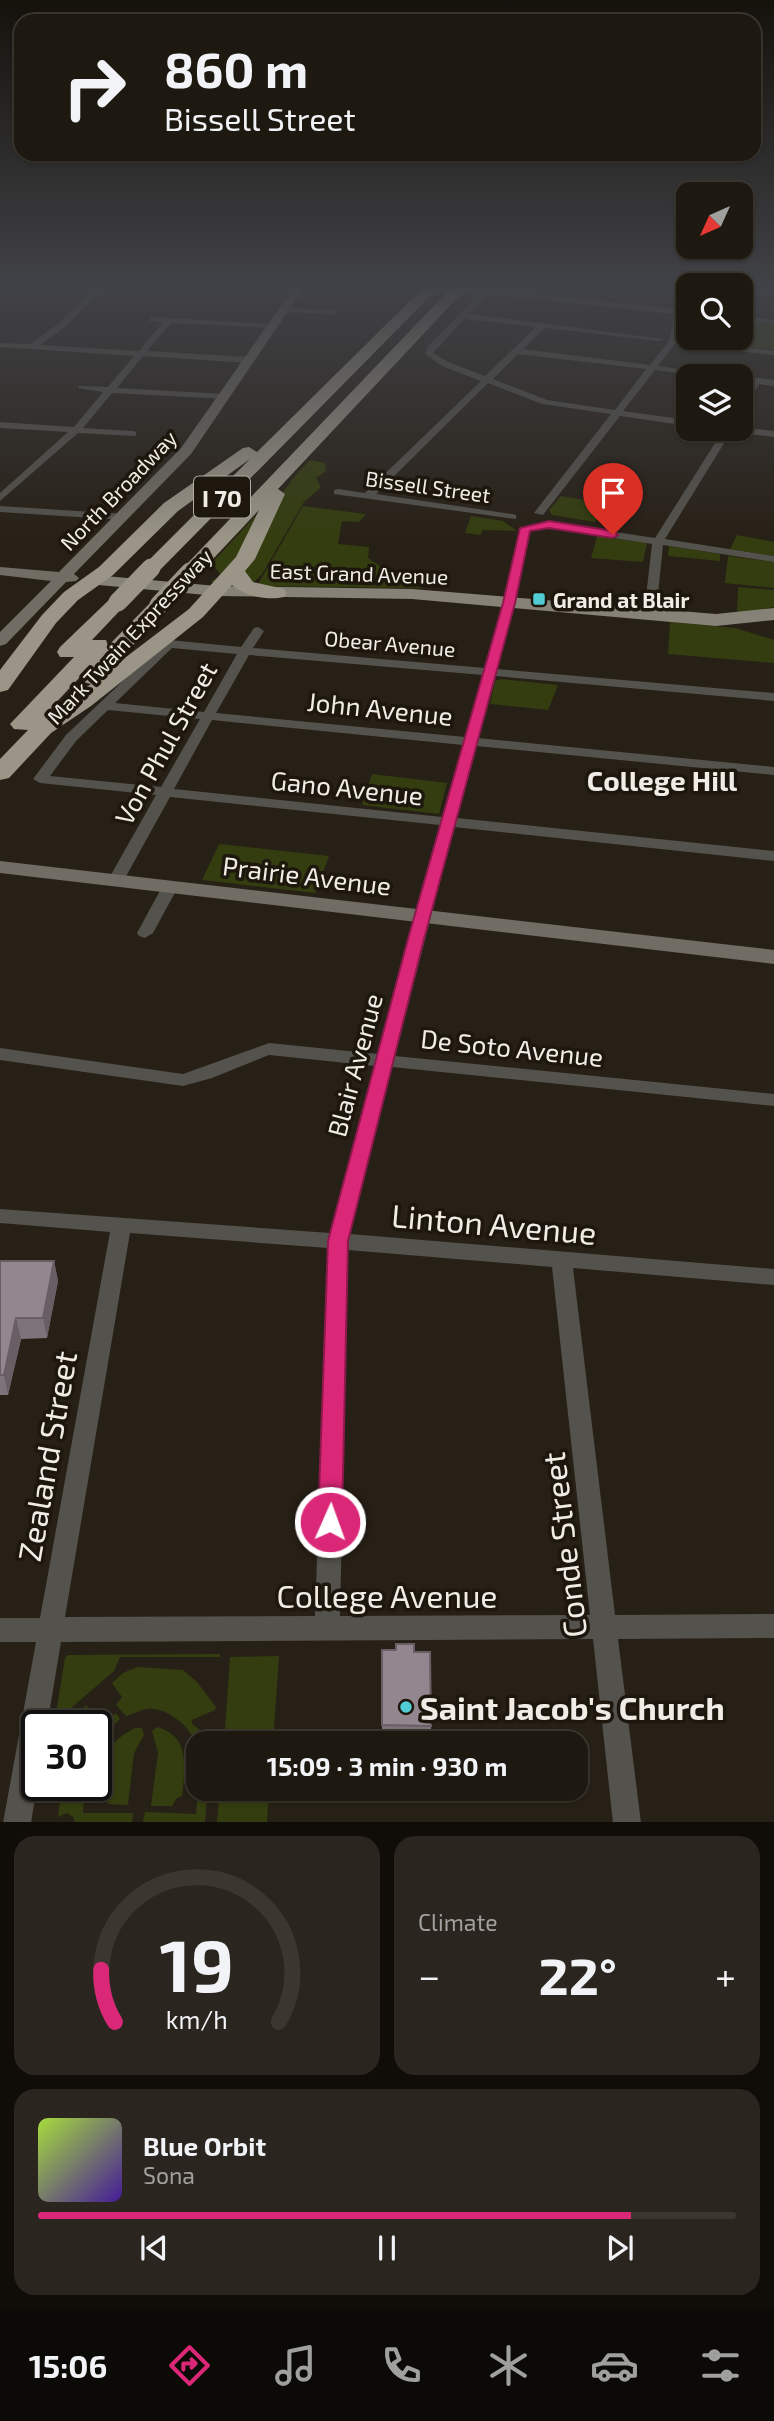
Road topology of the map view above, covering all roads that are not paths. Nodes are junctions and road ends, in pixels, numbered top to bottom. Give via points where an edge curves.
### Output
1 (125, 371) edge
2 (242, 371) edge
3 (354, 371) edge
4 (364, 371) edge
5 (373, 371) edge
6 (463, 371) edge
7 (496, 371) edge
8 (649, 371) edge
9 (753, 379) edge
10 (758, 379) junction
11 (486, 380) junction
12 (774, 383) edge
13 (82, 387) dead end
14 (753, 387) edge
15 (109, 389) junction
16 (224, 397) junction
17 (616, 412) junction
18 (676, 421) edge
19 (0, 425) edge
20 (294, 426) junction
21 (77, 429) junction
22 (753, 432) edge
23 (134, 434) dead end
24 (774, 434) edge
25 (722, 441) edge
26 (290, 467) junction
27 (338, 492) dead end
28 (367, 497) junction
29 (0, 498) edge
30 (0, 509) edge
31 (525, 514) junction
32 (124, 517) junction
33 (549, 524) junction
34 (525, 528) junction
35 (658, 542) junction
36 (774, 559) edge
37 (0, 570) edge
38 (171, 570) junction
39 (234, 572) junction
40 (62, 577) junction
41 (94, 580) junction
42 (217, 591) junction
43 (277, 593) junction
44 (509, 603) junction
45 (138, 604) junction
46 (650, 614) junction
47 (774, 614) edge
48 (716, 620) junction
49 (258, 631) dead end
50 (774, 632) edge
51 (0, 641) edge
52 (245, 650) junction
53 (490, 671) junction
54 (0, 685) edge
55 (774, 697) edge
56 (107, 706) junction
57 (210, 716) junction
58 (0, 719) edge
59 (43, 728) junction
60 (472, 742) junction
61 (0, 746) edge
62 (774, 771) edge
63 (0, 774) edge
64 (166, 793) junction
65 (449, 823) junction
66 (774, 856) edge
67 (0, 867) edge
68 (116, 880) junction
69 (170, 887) junction
70 (422, 917) junction
71 (145, 933) dead end
72 (774, 957) edge
73 (0, 1055) edge
74 (384, 1061) junction
75 (774, 1100) edge
76 (0, 1216) edge
77 (121, 1226) junction
78 (338, 1241) junction
79 (562, 1261) junction
80 (774, 1277) edge
81 (774, 1626) edge
82 (606, 1627) junction
83 (327, 1629) junction
84 (0, 1630) edge
85 (50, 1630) junction
86 (17, 1822) edge
87 (627, 1822) edge

1 - 15 street
2 - 16 main road, North Broadway
3 - 20 highway, Mark Twain Expressway / I 70
4 - 38 highway
5 - 26 highway, Mark Twain Expressway / I 70
6 - 11 street
7 - 11 street
8 - 17 street
9 - 10 street
10 - 12 street
10 - 14 street
11 - 17 street via 545,402
11 - 28 street
13 - 15 street
15 - 16 street
15 - 21 street
16 - 32 main road, North Broadway via 186,451
17 - 18 street
17 - 31 street
19 - 21 street
20 - 38 highway, Mark Twain Expressway / I 70
20 - 41 highway via 182,498
21 - 23 street
21 - 29 street
22 - 24 street
25 - 35 street
26 - 38 highway, Mark Twain Expressway / I 70
26 - 39 highway
27 - 28 street, Bissell Street
28 - 31 street, Bissell Street
30 - 32 street
31 - 33 street via 550,518
31 - 34 street via 513,523
32 - 40 main road, North Broadway
33 - 34 street
33 - 35 street
34 - 44 street, Blair Avenue
35 - 36 street
35 - 46 street
37 - 40 main road, East Grand Avenue
38 - 45 highway, Mark Twain Expressway / I 70, bridge
38 - 45 highway, Mark Twain Expressway / I 70, bridge
39 - 42 highway
39 - 43 highway via 244,586
40 - 41 main road, East Grand Avenue
40 - 51 main road, North Broadway
41 - 42 main road, East Grand Avenue
41 - 54 highway via 57,610
42 - 43 main road, East Grand Avenue
42 - 59 highway via 184,623
43 - 44 main road, East Grand Avenue via 392,593
44 - 46 main road, East Grand Avenue
44 - 53 street, Blair Avenue
45 - 58 highway, Mark Twain Expressway / I 70
45 - 59 highway, Mark Twain Expressway / I 70
45 - 61 highway
46 - 48 main road, East Grand Avenue
47 - 48 main road, East Grand Avenue
48 - 50 main road, East Grand Avenue
49 - 52 street, Von Phul Street
52 - 53 street, Obear Avenue
52 - 56 street, Obear Avenue via 169,644
52 - 57 street, Von Phul Street
53 - 55 street, Obear Avenue
53 - 60 street, Blair Avenue
56 - 57 street, John Avenue
56 - 64 street, Gano Avenue via 71,738 40,779
57 - 60 street, John Avenue
57 - 64 street, Von Phul Street
59 - 63 highway, Mark Twain Expressway / I 70
60 - 62 street, John Avenue
60 - 65 street, Blair Avenue
64 - 65 street, Gano Avenue
64 - 68 street, Von Phul Street
65 - 66 street, Gano Avenue
65 - 70 street, Blair Avenue
67 - 68 main road, Prairie Avenue
68 - 69 main road, Prairie Avenue
69 - 70 main road, Prairie Avenue
69 - 71 street
70 - 72 main road, Prairie Avenue
70 - 74 street, Blair Avenue
73 - 74 street, De Soto Avenue via 183,1080 269,1049
74 - 75 street, De Soto Avenue
74 - 78 street, Blair Avenue
76 - 77 street, Linton Avenue
77 - 78 street, Linton Avenue
77 - 85 street, Zealand Street
78 - 79 street, Linton Avenue
78 - 83 street, Blair Avenue
79 - 80 street, Linton Avenue
79 - 82 street, Conde Street
81 - 82 street, College Avenue
82 - 83 street, College Avenue
82 - 87 street, Conde Street
83 - 85 street, College Avenue
84 - 85 street, College Avenue
85 - 86 street, Zealand Street

